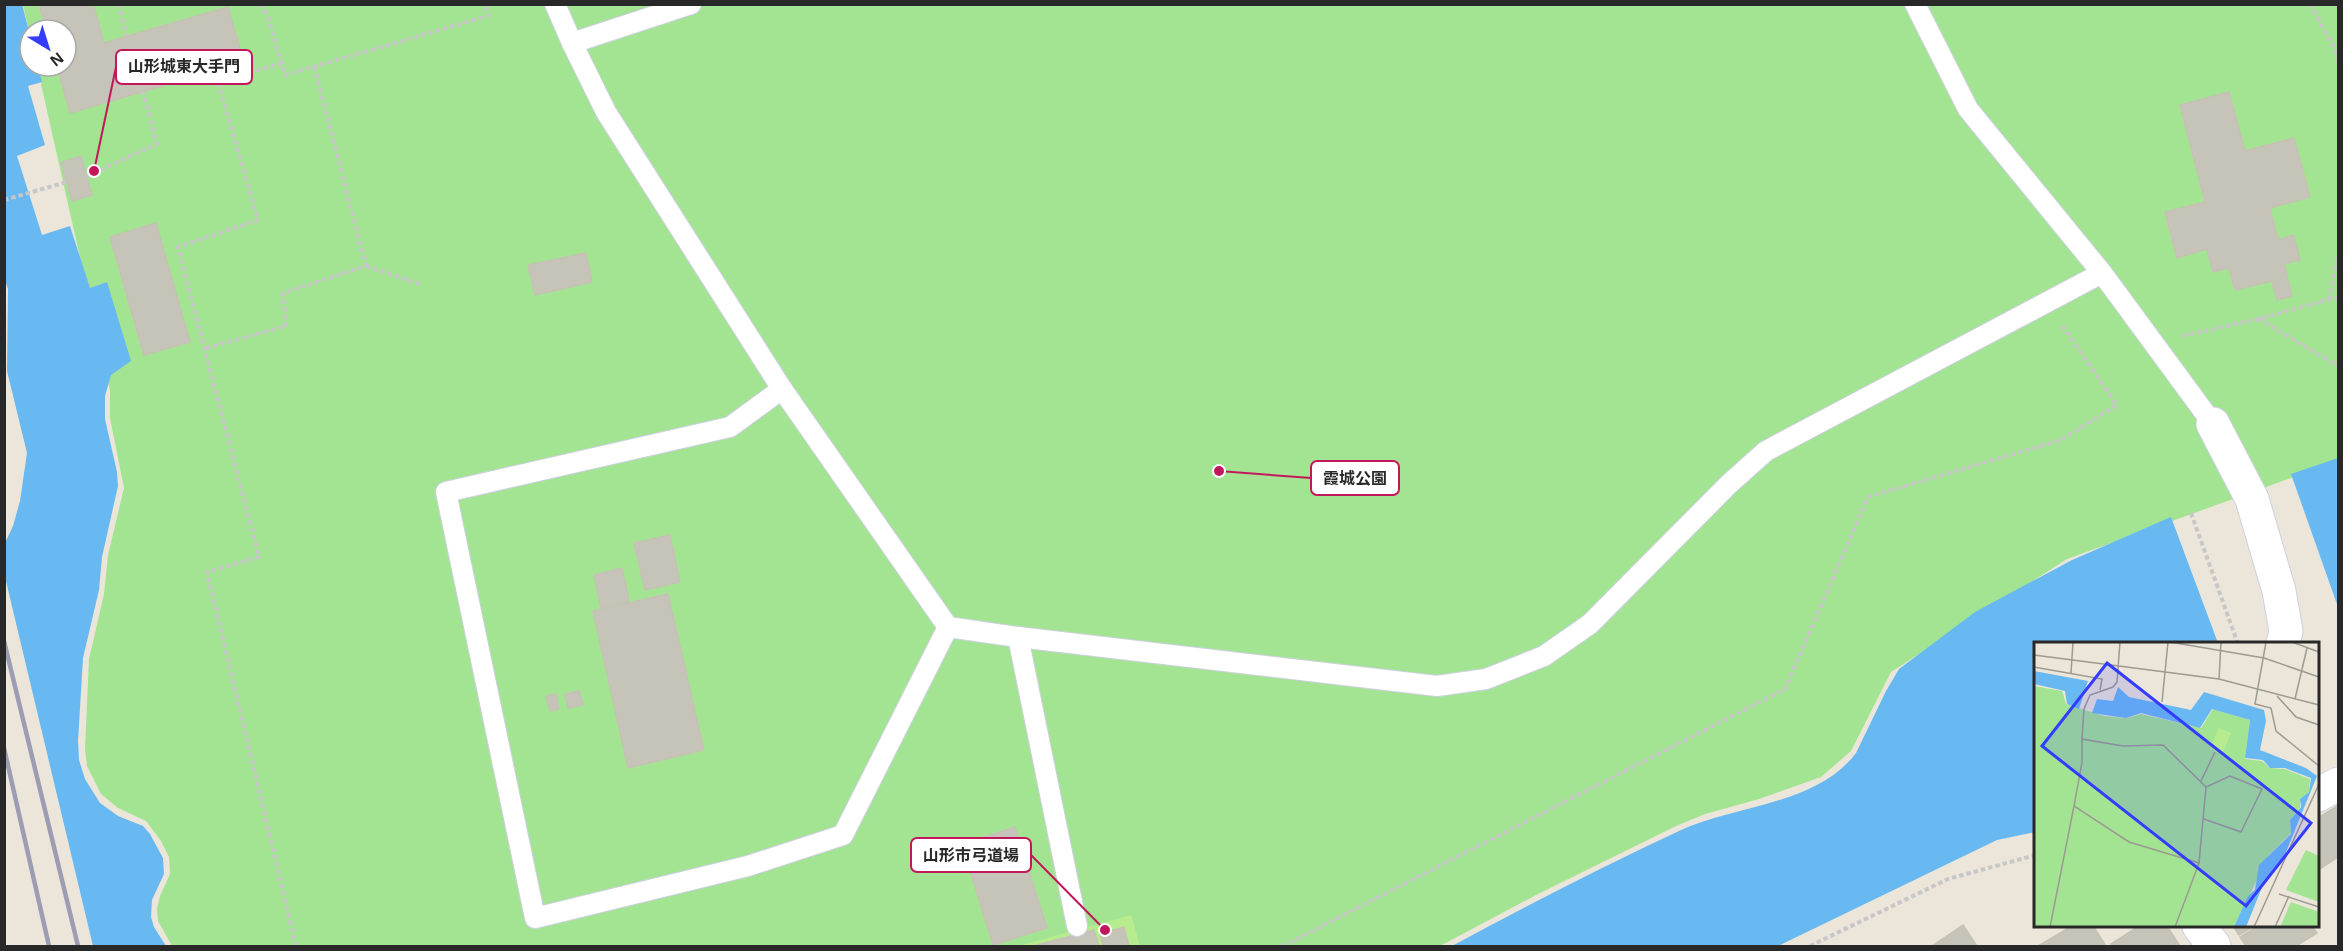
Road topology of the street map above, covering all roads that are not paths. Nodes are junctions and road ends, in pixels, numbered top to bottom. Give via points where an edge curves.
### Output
1 (555, 4) edge
2 (691, 4) edge
3 (1916, 4) edge
4 (572, 44) junction
5 (2102, 273) junction
6 (782, 388) junction
7 (2213, 424) joint
8 (948, 627) junction
9 (1018, 637) junction
10 (2284, 637) edge
11 (2338, 784) edge
12 (2319, 794) edge
13 (1077, 926) dead end
14 (2200, 927) edge
15 (2214, 946) edge

1 - 4 lane
2 - 4 lane
3 - 5 lane via 1968,110
4 - 6 lane via 606,112
5 - 7 lane
5 - 9 lane via 1766,451 1729,483 1590,624 1544,656 1485,679 1437,686
6 - 8 lane
6 - 8 lane via 730,427 446,492 535,918 748,866 843,835
7 - 10 street via 2252,499 2279,591
8 - 9 lane
9 - 13 lane
11 - 12 street
14 - 15 street

